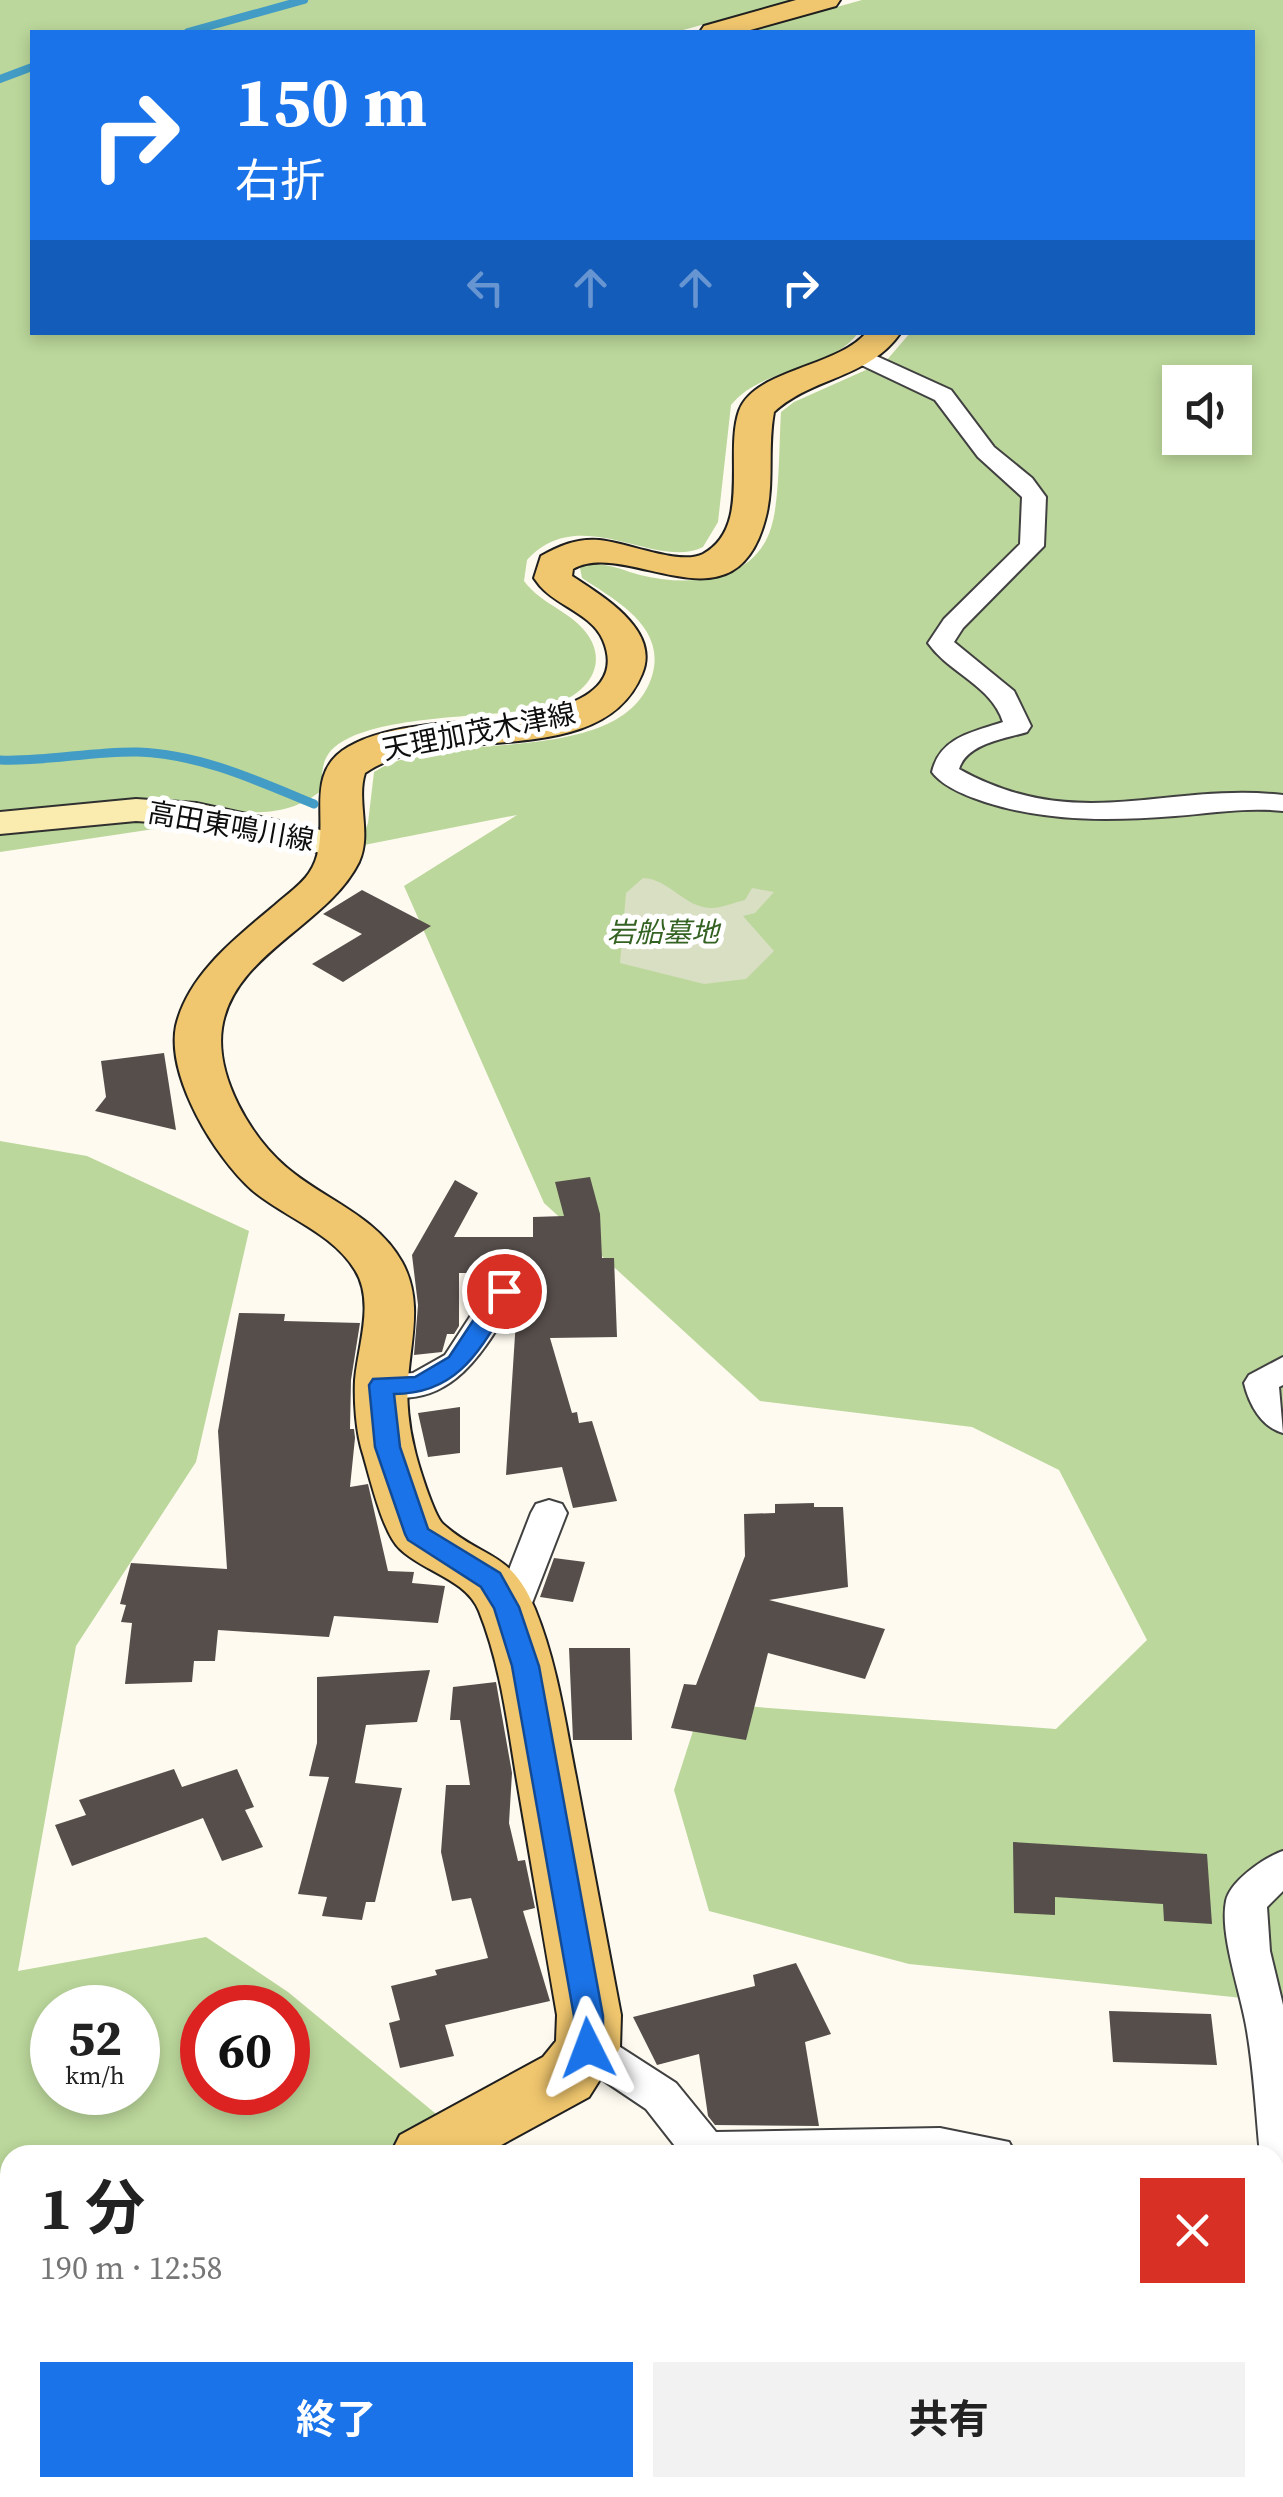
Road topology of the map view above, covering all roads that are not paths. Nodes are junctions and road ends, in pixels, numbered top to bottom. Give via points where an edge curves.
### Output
1 (826, 0) edge
2 (721, 30) edge
3 (874, 345) edge
4 (1283, 803) edge
5 (0, 822) edge
6 (343, 846) junction
7 (504, 1291) dead end
8 (1283, 1369) edge
9 (381, 1385) junction
10 (1283, 1421) edge
11 (549, 1512) dead end
12 (509, 1616) junction
13 (1283, 1866) edge
14 (588, 2048) junction
15 (442, 2145) edge
16 (700, 2145) edge
17 (1281, 2145) edge

1 - 2 main road
3 - 4 street via 944,395 986,452 1034,498 1032,546 941,643 1005,694 1018,726 965,744 951,753 945,772 975,791 1092,814
3 - 6 main road, 天理加茂木津線 via 757,409 746,525 721,559 671,567 592,550 554,564 558,584 602,614 623,643 626,667 609,698 555,723 424,737 366,754 346,767 340,785
5 - 6 main road, 高田東鳴川線 via 136,810 196,814
6 - 9 main road via 323,886 214,990 198,1028 200,1068 223,1121 267,1176 350,1234 379,1265 391,1301
7 - 9 street via 458,1363 419,1386
8 - 10 street via 1261,1383
9 - 12 main road via 388,1447 417,1534 490,1580
11 - 12 street
12 - 14 main road via 526,1666 589,2016
13 - 17 street via 1246,1902
14 - 15 main road via 566,2078
14 - 16 street via 661,2096

